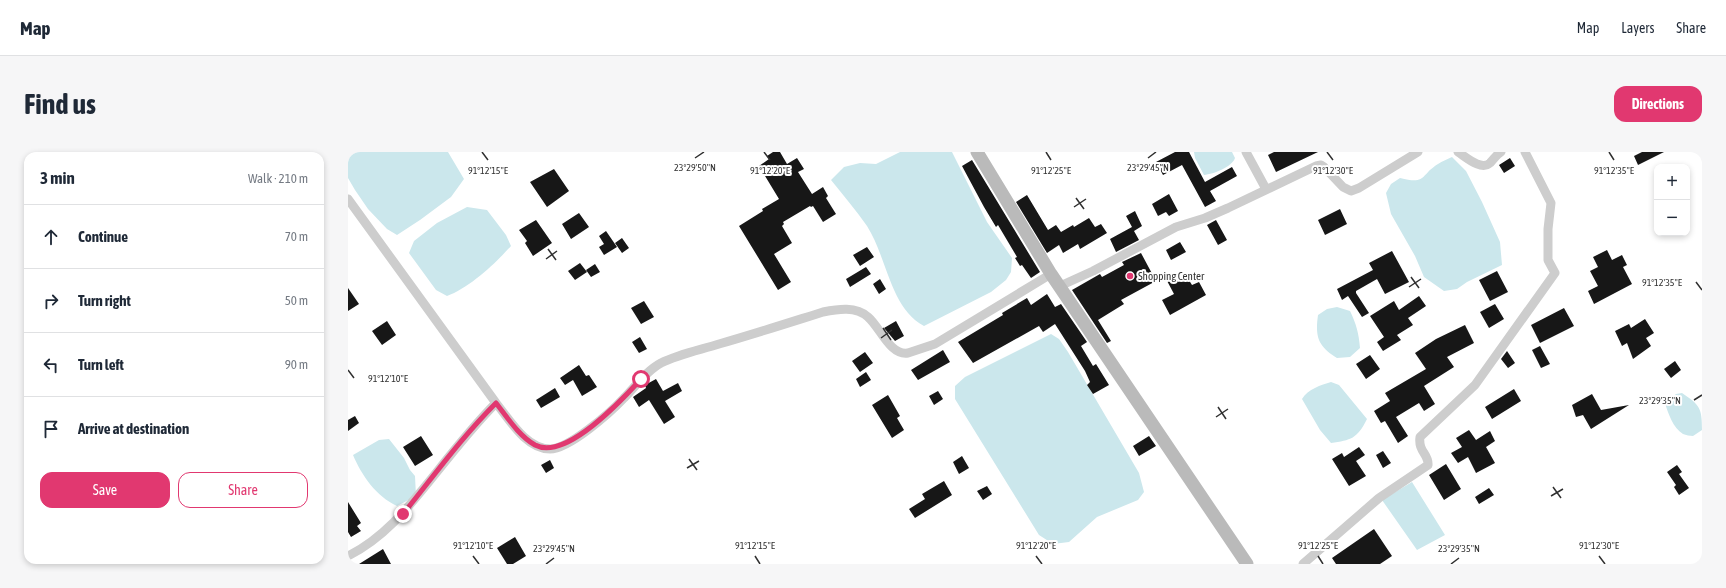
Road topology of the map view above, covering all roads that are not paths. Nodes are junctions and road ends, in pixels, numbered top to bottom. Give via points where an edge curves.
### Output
1 (977, 152) edge
2 (1246, 152) edge
3 (1418, 152) edge
4 (1458, 152) edge
5 (1501, 152) edge
6 (1525, 152) edge
7 (1266, 188) junction
8 (348, 199) edge
9 (1051, 274) junction
10 (1060, 286) junction
11 (496, 403) junction
12 (348, 556) edge
13 (1246, 564) edge
14 (1303, 564) edge

1 - 9 street
2 - 7 street
3 - 7 street via 1351,191 1343,187 1321,165
4 - 5 street via 1480,166 1486,166
6 - 14 street via 1551,203 1548,260 1556,273 1475,385 1420,437 1420,447 1429,461 1428,465 1379,498
7 - 10 street via 1222,210 1176,227 1093,272
8 - 11 street
9 - 10 street
9 - 11 street via 935,344 908,353 903,354 895,350 868,316 842,308 678,357 649,371 622,400 576,438 551,449 536,446 528,440
10 - 13 street
11 - 12 street via 469,432 403,514 378,538

